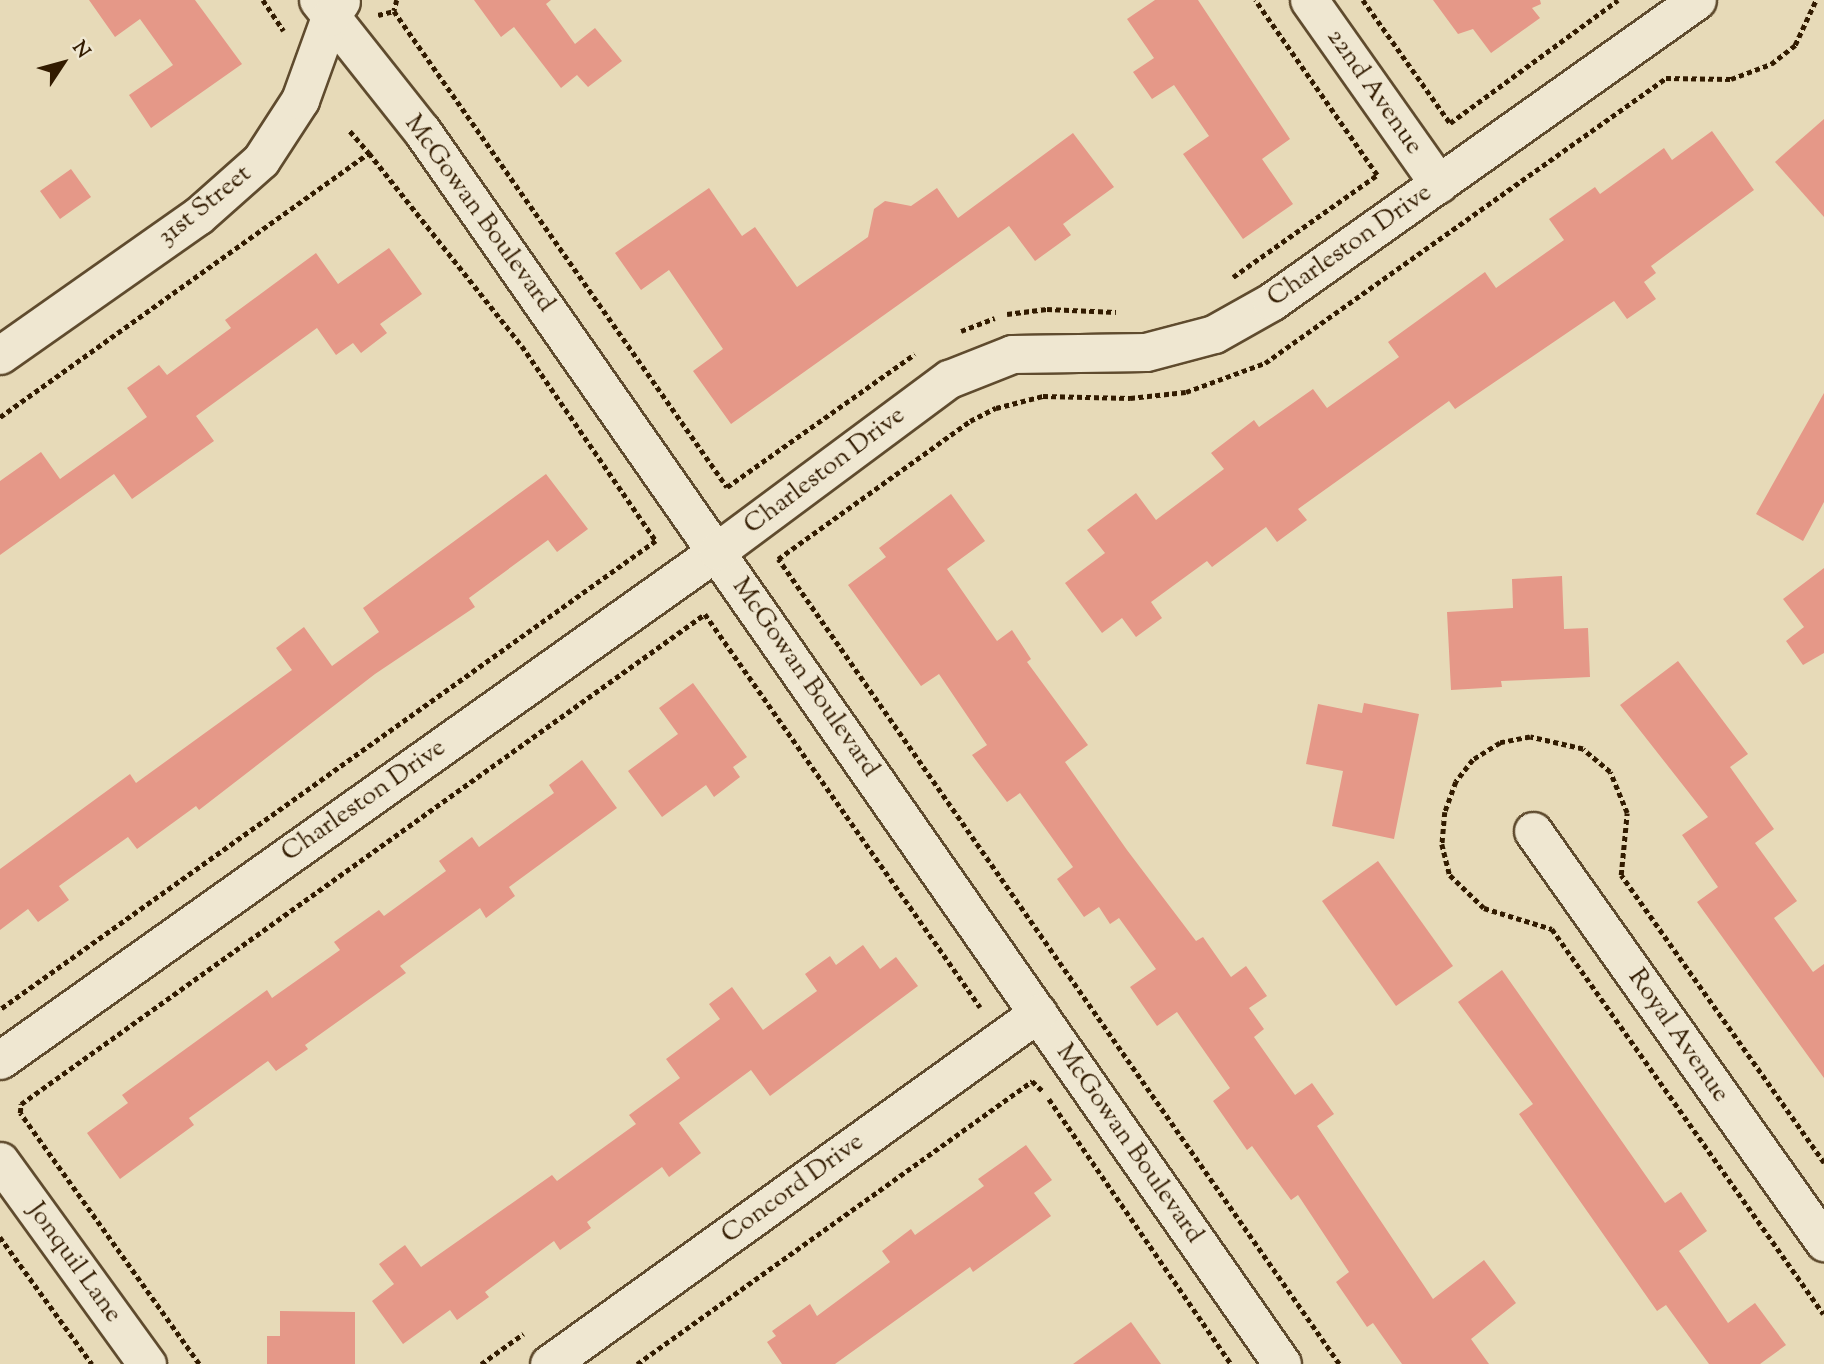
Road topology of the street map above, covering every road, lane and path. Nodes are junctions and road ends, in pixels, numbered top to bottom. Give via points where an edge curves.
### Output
1 (263, 0) edge
2 (397, 0) edge
3 (1255, 0) edge
4 (1310, 0) edge
5 (1363, 0) edge
6 (1618, 0) edge
7 (1697, 0) edge
8 (330, 6) edge
9 (394, 11) junction
10 (378, 15) dead end
11 (291, 41) dead end
12 (350, 131) dead end
13 (369, 153) junction
14 (1377, 175) dead end
15 (1439, 184) junction
16 (0, 355) edge
17 (0, 417) edge
18 (727, 488) dead end
19 (717, 551) junction
20 (778, 559) dead end
21 (1532, 831) dead end
22 (0, 1010) edge
23 (1038, 1013) junction
24 (970, 1015) dead end
25 (0, 1060) edge
26 (0, 1161) edge
27 (0, 1237) edge
28 (1824, 1241) edge
29 (527, 1332) dead end
30 (92, 1364) edge
31 (147, 1364) edge
32 (199, 1364) edge
33 (481, 1364) edge
34 (549, 1364) edge
35 (637, 1364) edge
36 (1231, 1364) edge
37 (1282, 1364) edge
38 (1339, 1364) edge

1 - 11 path
2 - 9 path
3 - 14 path
4 - 15 street, 22nd Avenue
5 - 6 path via 1450,123
7 - 15 street, Charleston Drive
8 - 16 street, 31st Street via 300,100 261,160 198,216
8 - 19 street, McGowan Boulevard
9 - 10 path
9 - 18 path
12 - 13 path
13 - 17 path
13 - 22 path via 522,346 656,541
15 - 19 street, Charleston Drive via 1271,302 1214,334 1146,352 1012,354 949,379
19 - 23 street, McGowan Boulevard
19 - 25 street, Charleston Drive
20 - 38 path
21 - 28 street, Royal Avenue
23 - 34 street, Concord Drive
23 - 37 street, McGowan Boulevard
24 - 32 path via 981,1007 705,614 21,1104 20,1113
26 - 31 street, Jonquil Lane
27 - 30 path
29 - 33 path
35 - 36 path via 1032,1081 1048,1096

